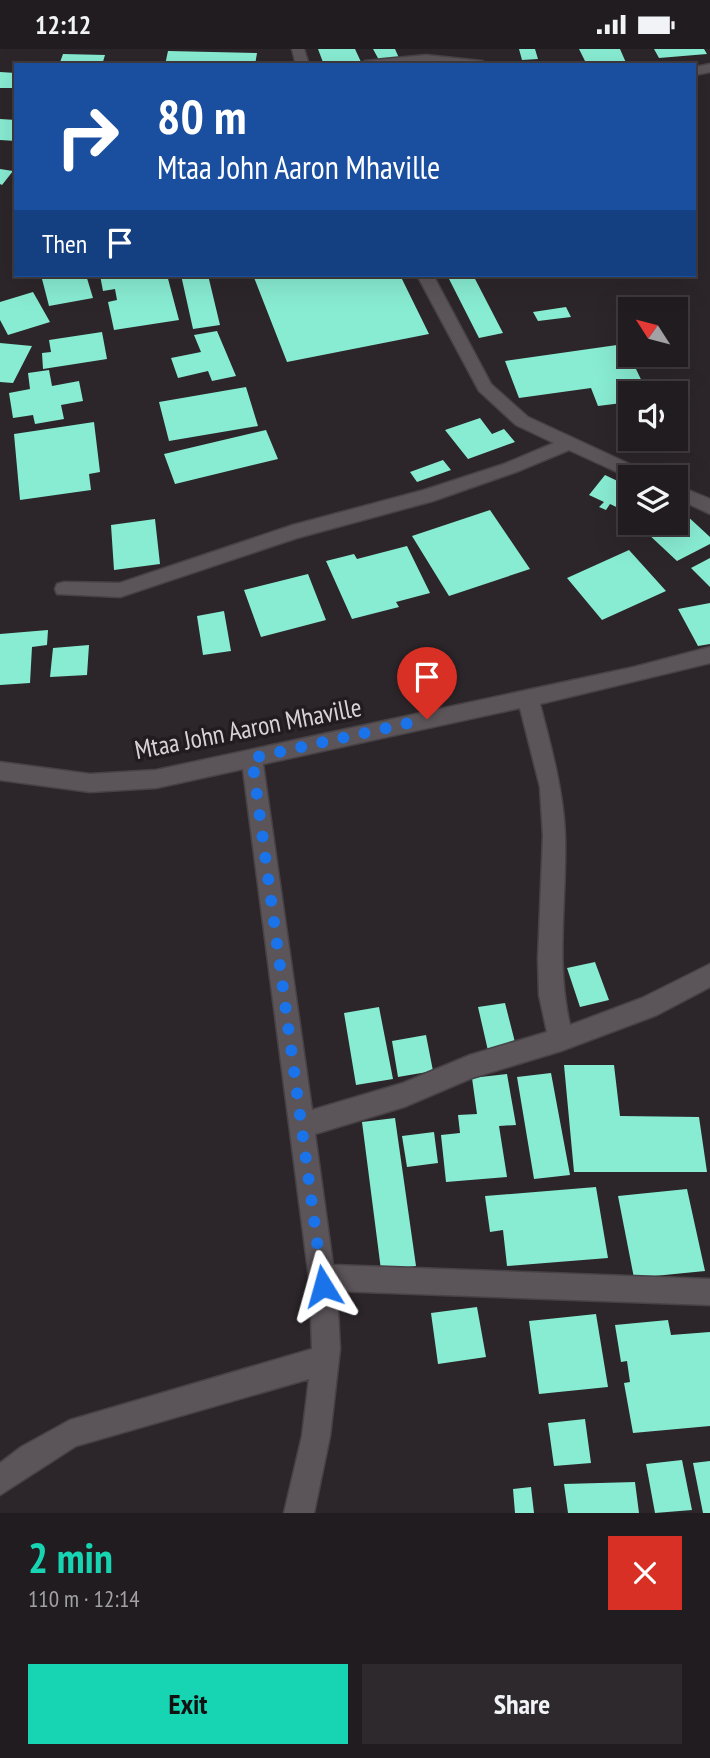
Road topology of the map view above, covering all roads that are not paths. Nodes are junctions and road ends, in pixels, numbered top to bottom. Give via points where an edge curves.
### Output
1 (385, 63) edge
2 (463, 63) edge
3 (426, 277) edge
4 (567, 444) junction
5 (618, 466) edge
6 (688, 497) edge
7 (710, 507) edge
8 (64, 589) dead end
9 (710, 656) edge
10 (528, 698) junction
11 (252, 758) junction
12 (0, 771) edge
13 (708, 978) edge
14 (561, 1040) junction
15 (300, 1126) junction
16 (323, 1280) junction
17 (710, 1292) edge
18 (324, 1361) junction
19 (0, 1482) edge
20 (299, 1513) edge

1 - 2 street via 426,59
3 - 4 street via 485,387 522,421
4 - 5 street
4 - 8 street via 427,496 293,532 153,581 120,590
6 - 7 street
9 - 10 street, Mtaa John Aaron Mhaville
10 - 11 street, Mtaa John Aaron Mhaville
10 - 14 street via 551,787 554,836 549,959
11 - 12 street, Mtaa John Aaron Mhaville via 156,779 90,783
11 - 15 street
13 - 14 street via 649,1007
14 - 15 street
15 - 16 street
16 - 17 street
16 - 18 street
18 - 19 street via 70,1434
18 - 20 street via 316,1436

